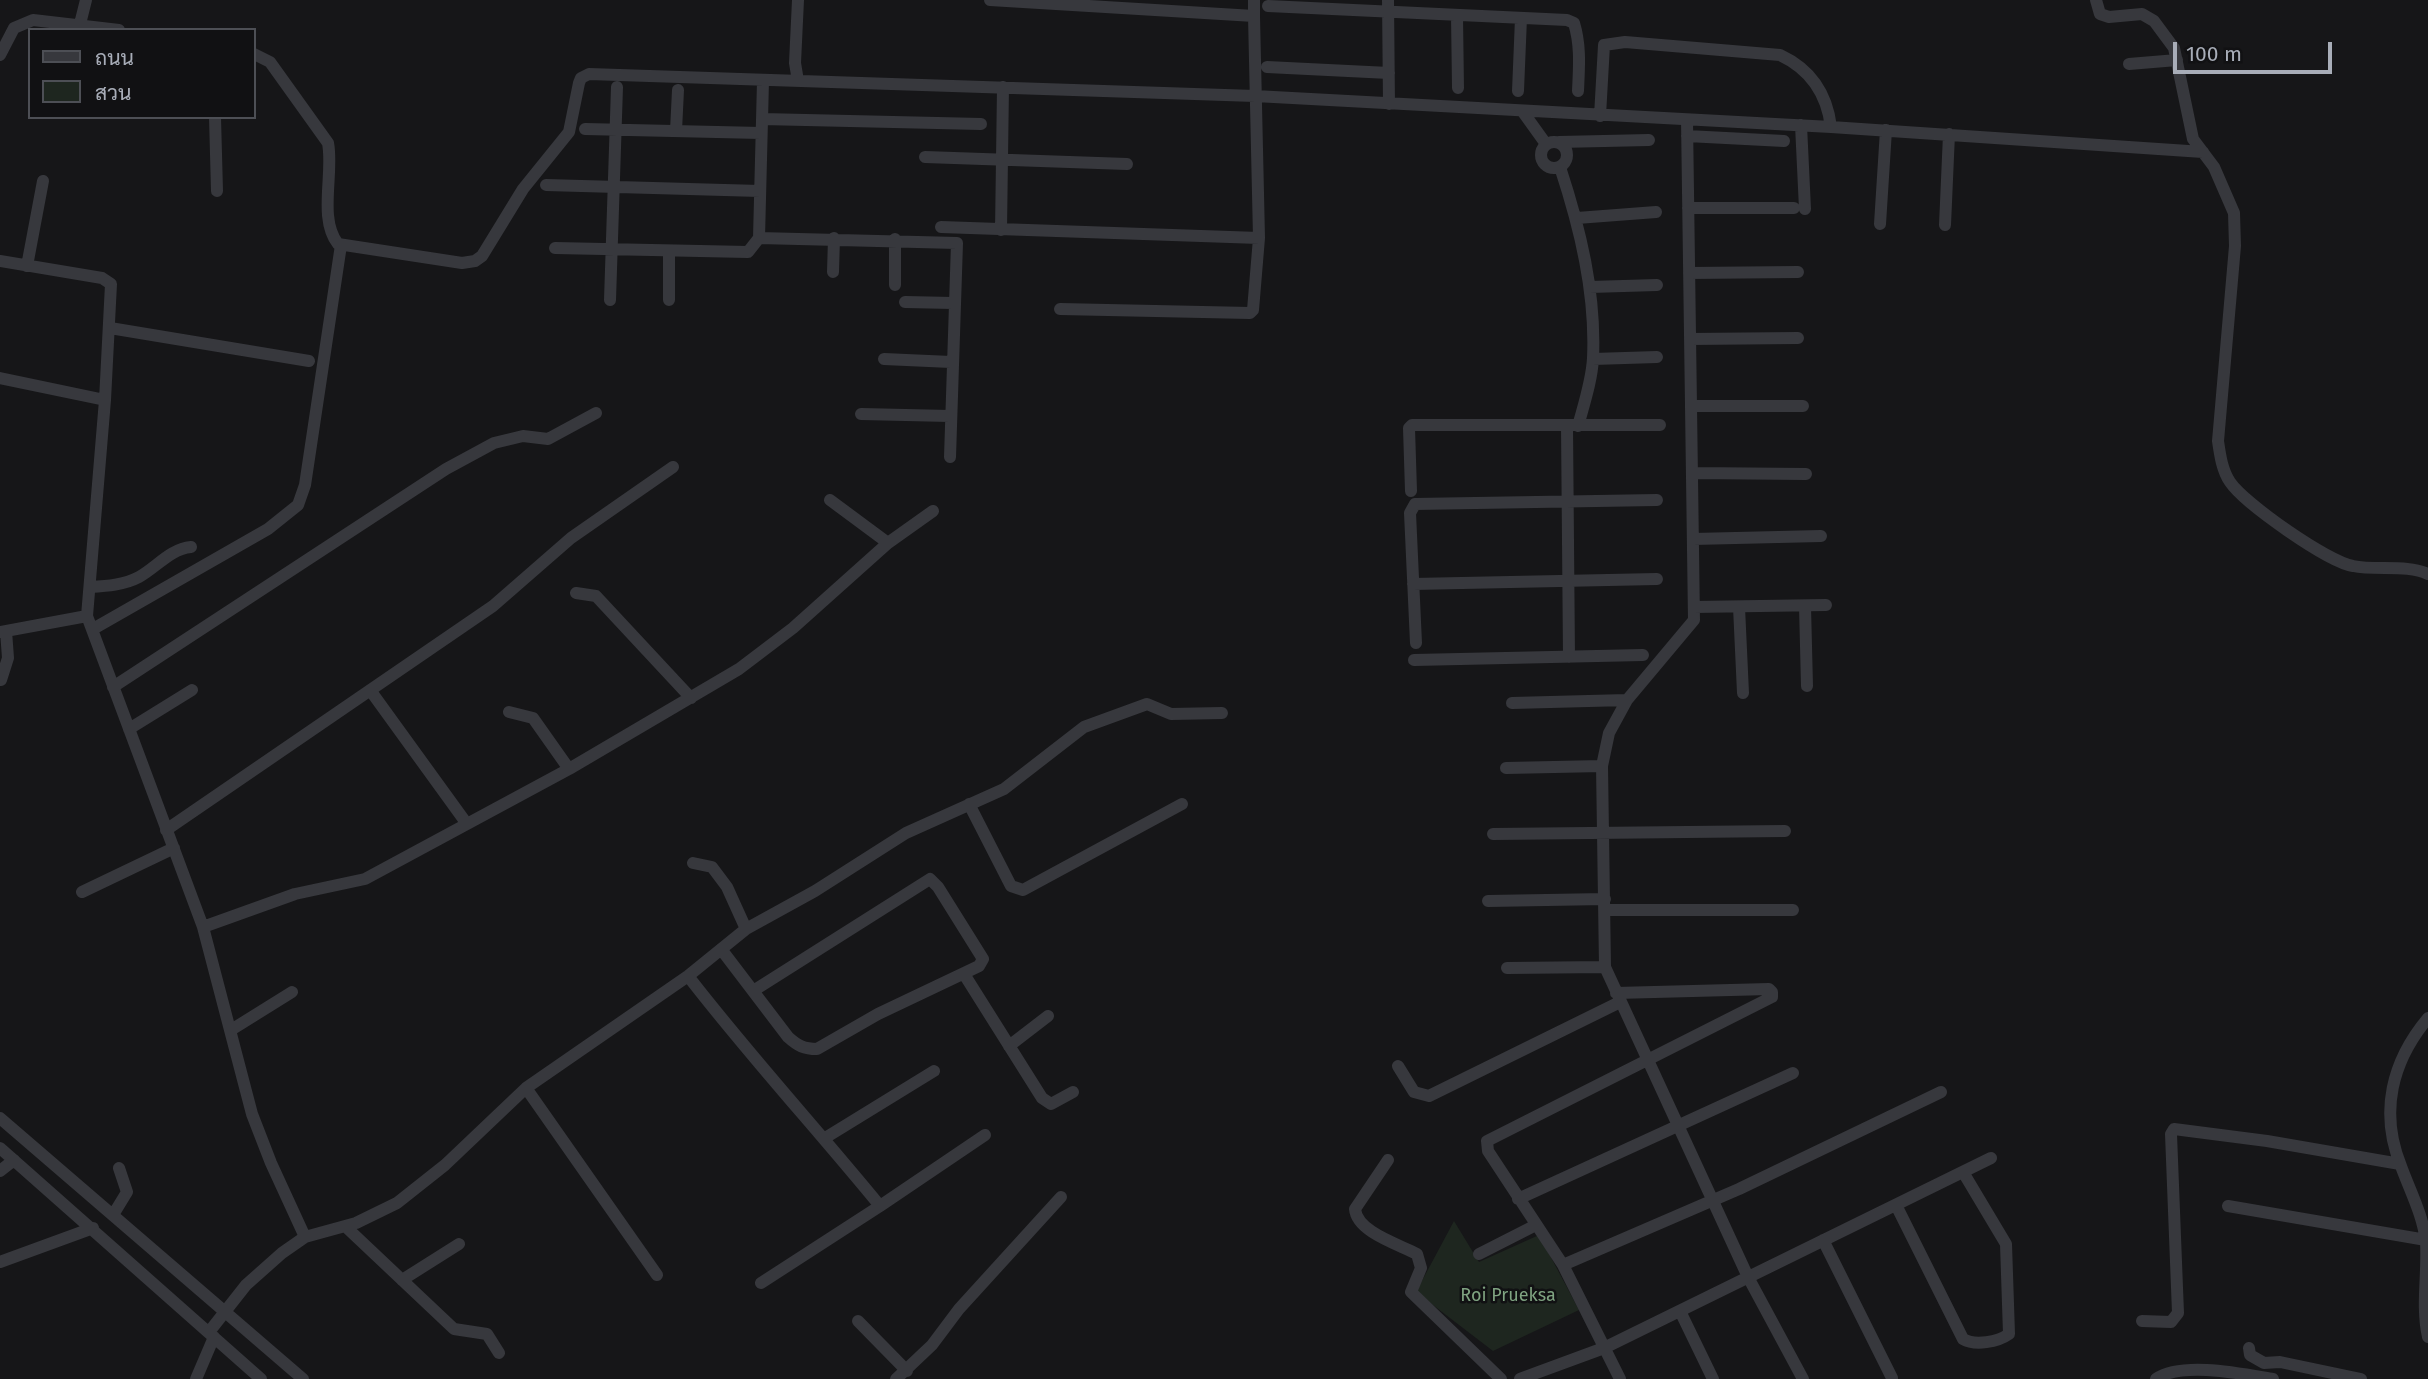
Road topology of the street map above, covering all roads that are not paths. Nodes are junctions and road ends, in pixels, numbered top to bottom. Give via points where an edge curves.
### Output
1 (86, 0) edge
2 (798, 0) edge
3 (990, 0) edge
4 (1254, 0) edge
5 (2096, 0) edge
6 (1268, 5) dead end
7 (1388, 6) edge
8 (1254, 16) junction
9 (1457, 16) junction
10 (1521, 18) junction
11 (80, 24) junction
12 (106, 28) edge
13 (0, 55) edge
14 (256, 55) edge
15 (2177, 60) junction
16 (2129, 64) dead end
17 (1267, 67) dead end
18 (1389, 73) junction
19 (763, 81) junction
20 (798, 81) junction
21 (617, 87) dead end
22 (1003, 87) junction
23 (1458, 88) dead end
24 (678, 90) dead end
25 (1518, 90) dead end
26 (1578, 92) dead end
27 (1255, 96) junction
28 (1389, 104) junction
29 (1522, 112) junction
30 (1600, 116) junction
31 (215, 119) edge
32 (762, 119) junction
33 (1686, 120) junction
34 (981, 124) dead end
35 (1801, 125) junction
36 (1831, 127) junction
37 (585, 129) dead end
38 (616, 130) junction
39 (1886, 130) junction
40 (676, 131) junction
41 (761, 133) junction
42 (1949, 134) junction
43 (1687, 136) junction
44 (1649, 140) dead end
45 (1784, 141) dead end
46 (1553, 143) junction
47 (2203, 152) junction
48 (925, 157) dead end
49 (1003, 159) junction
50 (1127, 164) dead end
51 (1560, 167) junction
52 (43, 181) dead end
53 (546, 186) dead end
54 (614, 189) junction
55 (217, 191) dead end
56 (760, 191) junction
57 (1688, 208) junction
58 (1656, 212) dead end
59 (1577, 218) junction
60 (1880, 224) dead end
61 (1945, 225) dead end
62 (941, 228) dead end
63 (1000, 230) junction
64 (759, 238) junction
65 (834, 238) junction
66 (1259, 238) junction
67 (895, 239) junction
68 (341, 245) junction
69 (555, 248) dead end
70 (612, 250) junction
71 (669, 252) junction
72 (0, 261) edge
73 (27, 265) junction
74 (833, 272) dead end
75 (1798, 272) dead end
76 (1689, 274) junction
77 (895, 285) dead end
78 (1657, 285) dead end
79 (1590, 287) junction
80 (610, 300) dead end
81 (669, 300) dead end
82 (905, 302) dead end
83 (953, 303) junction
84 (1060, 309) dead end
85 (110, 328) junction
86 (1798, 338) dead end
87 (1690, 339) junction
88 (1657, 357) dead end
89 (884, 359) dead end
90 (1593, 359) junction
91 (309, 361) dead end
92 (951, 362) junction
93 (0, 378) edge
94 (105, 400) junction
95 (1691, 406) junction
96 (1803, 406) dead end
97 (596, 413) dead end
98 (861, 414) dead end
99 (950, 416) junction
100 (1660, 425) dead end
101 (1572, 426) junction
102 (950, 457) dead end
103 (673, 467) dead end
104 (1692, 473) junction
105 (1806, 474) dead end
106 (1411, 491) dead end
107 (830, 500) dead end
108 (1657, 500) dead end
109 (1567, 503) junction
110 (933, 511) dead end
111 (1821, 536) dead end
112 (1693, 539) junction
113 (888, 543) junction
114 (191, 547) dead end
115 (2428, 574) edge
116 (1657, 579) dead end
117 (1568, 580) junction
118 (1413, 584) junction
119 (90, 587) junction
120 (576, 593) dead end
121 (1826, 605) dead end
122 (1805, 606) junction
123 (1694, 607) junction
124 (1739, 607) junction
125 (87, 616) junction
126 (93, 629) junction
127 (3, 631) edge
128 (1416, 643) dead end
129 (1643, 655) dead end
130 (1569, 657) junction
131 (1414, 660) dead end
132 (1, 680) edge
133 (1807, 686) dead end
134 (113, 687) junction
135 (192, 690) dead end
136 (370, 690) junction
137 (1743, 693) dead end
138 (691, 698) junction
139 (1627, 700) junction
140 (1512, 703) dead end
141 (509, 712) dead end
142 (1223, 713) dead end
143 (129, 729) junction
144 (1602, 766) junction
145 (1506, 768) dead end
146 (569, 769) junction
147 (969, 804) junction
148 (1182, 804) dead end
149 (467, 824) junction
150 (166, 830) junction
151 (1784, 831) dead end
152 (1493, 834) dead end
153 (1604, 834) junction
154 (174, 848) junction
155 (693, 863) dead end
156 (82, 892) dead end
157 (1488, 901) dead end
158 (1605, 904) junction
159 (1793, 910) dead end
160 (203, 927) junction
161 (746, 929) junction
162 (721, 949) junction
163 (1605, 967) junction
164 (1507, 968) dead end
165 (964, 974) junction
166 (688, 976) junction
167 (292, 992) dead end
168 (753, 992) junction
169 (1618, 998) junction
170 (1048, 1016) dead end
171 (2428, 1018) edge
172 (231, 1030) junction
173 (1009, 1046) junction
174 (1646, 1060) junction
175 (1398, 1066) dead end
176 (934, 1071) dead end
177 (1793, 1073) dead end
178 (526, 1088) junction
179 (1073, 1092) dead end
180 (1941, 1092) dead end
181 (0, 1118) edge
182 (1677, 1124) junction
183 (985, 1135) dead end
184 (825, 1138) junction
185 (0, 1149) edge
186 (1991, 1158) dead end
187 (14, 1160) junction
188 (1388, 1160) dead end
189 (2400, 1164) junction
190 (119, 1168) dead end
191 (0, 1171) edge
192 (1963, 1172) junction
193 (1062, 1197) dead end
194 (1517, 1199) junction
195 (1712, 1199) junction
196 (1896, 1205) junction
197 (880, 1206) junction
198 (2228, 1206) dead end
199 (113, 1215) junction
200 (1536, 1226) junction
201 (346, 1227) junction
202 (93, 1228) junction
203 (305, 1237) junction
204 (1823, 1240) junction
205 (2426, 1240) junction
206 (459, 1244) dead end
207 (1479, 1254) dead end
208 (0, 1262) edge
209 (1563, 1265) junction
210 (657, 1275) dead end
211 (1748, 1277) junction
212 (402, 1280) junction
213 (761, 1283) dead end
214 (1680, 1311) junction
215 (225, 1315) junction
216 (858, 1321) dead end
217 (2141, 1321) dead end
218 (211, 1333) junction
219 (2428, 1337) edge
220 (1604, 1348) junction
221 (2249, 1348) dead end
222 (499, 1353) dead end
223 (901, 1375) edge
224 (1532, 1377) edge
225 (1892, 1378) edge
226 (196, 1379) edge
227 (261, 1379) edge
228 (303, 1379) edge
229 (1501, 1379) edge
230 (1620, 1379) edge
231 (1713, 1379) edge
232 (1803, 1379) edge
233 (2156, 1379) edge
234 (2273, 1379) edge
235 (2361, 1379) edge

1 - 11 street
2 - 20 street
3 - 8 street
4 - 8 street
5 - 15 street via 2101,14 2109,17 2141,13 2154,20
6 - 7 street
7 - 9 street
7 - 18 street
8 - 27 street
9 - 10 street
9 - 23 street
10 - 25 street
10 - 26 street via 1574,23 1580,52
11 - 12 street
11 - 13 street via 43,19 19,24
14 - 68 street via 270,62 328,143 330,230
15 - 16 street
15 - 47 street via 2188,123
17 - 18 street
18 - 28 street
19 - 20 street
19 - 32 street
19 - 68 street via 589,74 579,83 569,132 523,189 475,261 447,262
20 - 22 street
21 - 38 street
22 - 27 street
22 - 49 street
24 - 40 street
27 - 28 street
27 - 66 street
28 - 29 street
29 - 30 street
29 - 46 street
30 - 33 street
30 - 36 street via 1604,45 1625,43 1780,55 1812,79 1824,96
31 - 55 street
32 - 34 street
32 - 41 street
33 - 35 street
33 - 43 street
35 - 36 street
35 - 57 street via 1800,209
36 - 39 street
37 - 38 street
38 - 40 street
38 - 54 street
39 - 42 street
39 - 60 street
40 - 41 street
41 - 56 street
42 - 47 street
42 - 61 street
43 - 45 street
43 - 57 street
44 - 46 street
46 - 51 street via 1568,152
46 - 51 street via 1541,151 1542,160 1552,168
47 - 115 street via 2234,213 2218,441 2230,481 2244,498 2329,558 2355,567
48 - 49 street
49 - 50 street
49 - 63 street
51 - 59 street
52 - 73 street
53 - 54 street
54 - 56 street
54 - 70 street
56 - 64 street
57 - 76 street
58 - 59 street
59 - 79 street
62 - 63 street
63 - 66 street
64 - 65 street
64 - 71 street via 748,252 737,254
65 - 67 street
65 - 74 street
66 - 84 street via 1255,306 1250,313
67 - 77 street
67 - 83 street via 957,243
68 - 126 street via 305,485 298,505 268,529
69 - 70 street
70 - 71 street
70 - 80 street
71 - 81 street
72 - 73 street
73 - 85 street via 102,278 110,284
75 - 76 street
76 - 87 street
78 - 79 street
79 - 90 street
82 - 83 street
83 - 92 street
85 - 91 street
85 - 94 street
86 - 87 street
87 - 95 street
88 - 90 street
89 - 92 street
90 - 101 street
92 - 99 street
93 - 94 street
94 - 119 street
95 - 96 street
95 - 104 street
97 - 134 street via 548,439 523,436 494,443 446,469
98 - 99 street
99 - 102 street
100 - 101 street
101 - 106 street via 1412,425
101 - 109 street
103 - 136 street via 570,538 493,606
104 - 105 street
104 - 112 street
107 - 113 street
108 - 109 street
109 - 117 street
109 - 118 street via 1415,504 1410,513
110 - 113 street
111 - 112 street
112 - 123 street
113 - 138 street via 766,650
114 - 119 street via 175,551 138,577
116 - 117 street
117 - 118 street
117 - 130 street
118 - 128 street
119 - 125 street
120 - 138 street via 596,596
121 - 122 street
122 - 124 street
122 - 133 street
123 - 124 street
123 - 139 street via 1691,625
124 - 137 street
125 - 126 street
125 - 127 street
126 - 134 street
127 - 132 street via 8,658
129 - 130 street
130 - 131 street
134 - 143 street
135 - 143 street
136 - 149 street
136 - 150 street
138 - 146 street
139 - 140 street
139 - 144 street via 1609,733
141 - 146 street via 533,718
142 - 147 street via 1171,714 1147,704 1108,716 1084,727 1004,789
143 - 150 street
144 - 145 street
144 - 153 street
146 - 149 street
147 - 148 street via 1011,886 1023,890
147 - 161 street via 906,833
149 - 160 street via 365,879 295,894
150 - 154 street
151 - 153 street
152 - 153 street
153 - 158 street
154 - 156 street
154 - 160 street
155 - 161 street via 712,867 727,887
157 - 158 street
158 - 159 street
158 - 163 street
160 - 172 street
161 - 162 street
162 - 166 street
162 - 168 street
163 - 164 street
163 - 169 street
165 - 168 street via 817,1049 796,1044
165 - 168 street via 982,964 983,958 930,879
165 - 173 street
166 - 178 street
166 - 184 street via 750,1056
167 - 172 street
169 - 174 street
169 - 174 street via 1772,992 1772,997
169 - 175 street via 1429,1096 1414,1092
170 - 173 street
171 - 189 street via 2401,1057 2389,1099 2390,1127
172 - 203 street via 252,1114
173 - 179 street via 1047,1103
174 - 182 street
174 - 194 street via 1487,1141 1488,1151
176 - 184 street
177 - 182 street
178 - 201 street via 445,1165 397,1203
178 - 210 street
180 - 195 street
181 - 199 street
182 - 194 street
182 - 195 street
183 - 197 street
184 - 197 street
185 - 187 street
186 - 192 street
187 - 191 street
187 - 202 street
188 - 229 street via 1355,1209 1356,1217 1363,1226 1417,1254 1422,1268 1412,1292
189 - 205 street
189 - 217 street via 2174,1129 2178,1313 2171,1322
190 - 199 street via 127,1192
192 - 196 street
192 - 196 street via 2006,1244 2009,1335 2002,1340 1970,1343 1963,1339
193 - 223 street
194 - 200 street
195 - 209 street
195 - 211 street
196 - 204 street
197 - 213 street
198 - 205 street
199 - 215 street
200 - 207 street
200 - 209 street
201 - 203 street
201 - 212 street
202 - 208 street
202 - 218 street
203 - 215 street via 246,1285
204 - 211 street
204 - 225 street
205 - 219 street
206 - 212 street
209 - 220 street
211 - 214 street
211 - 232 street
212 - 222 street via 454,1329 487,1334
214 - 220 street
214 - 231 street
215 - 218 street
215 - 228 street
216 - 223 street
218 - 226 street
218 - 227 street
220 - 224 street
220 - 230 street
221 - 235 street via 2256,1361
233 - 234 street via 2215,1370

